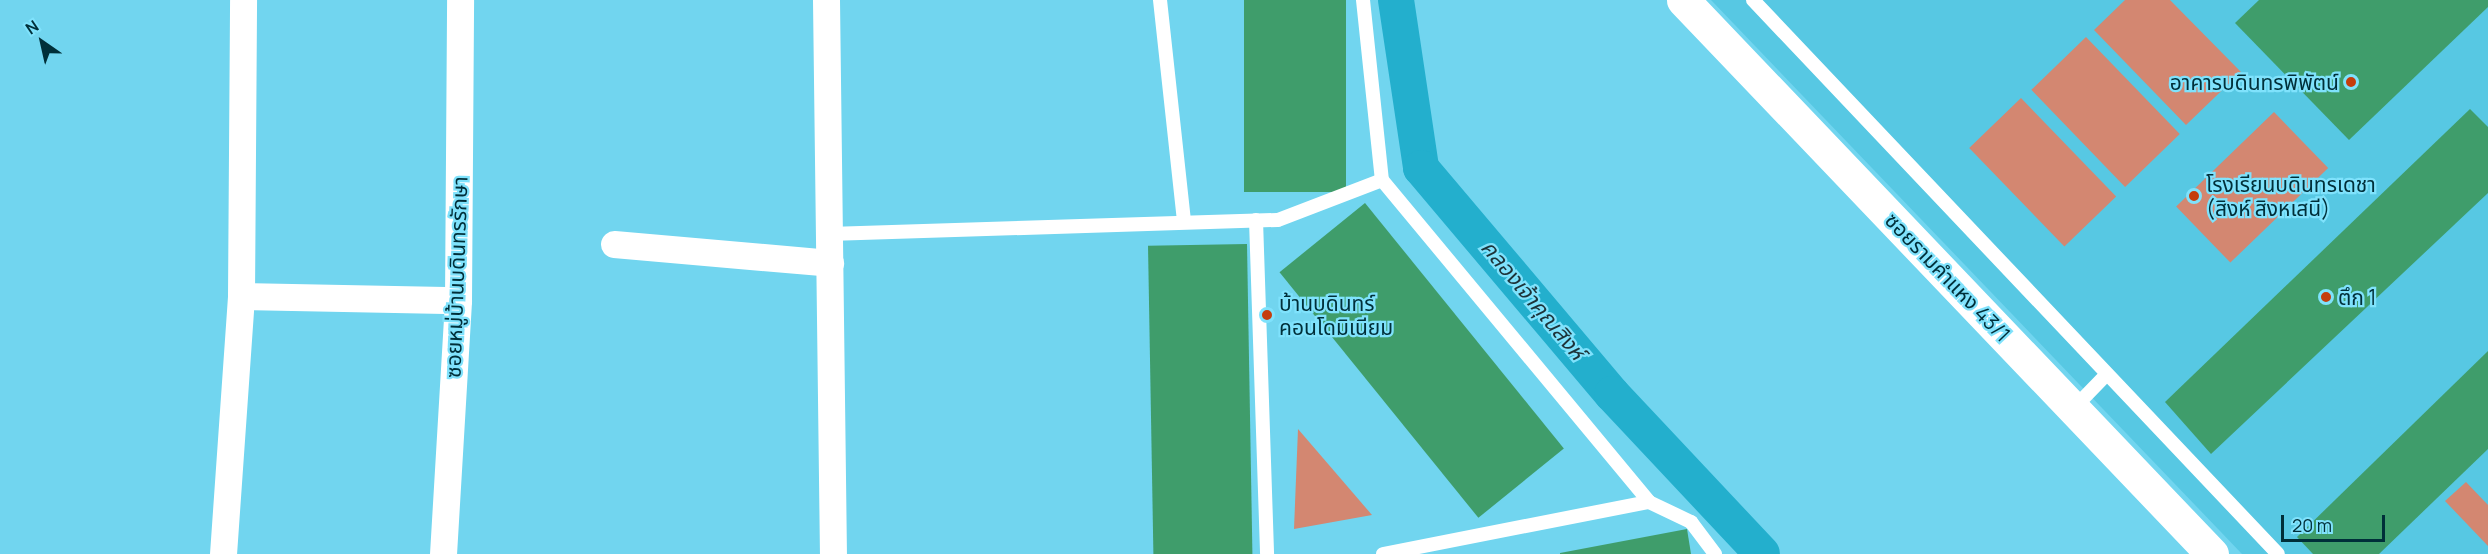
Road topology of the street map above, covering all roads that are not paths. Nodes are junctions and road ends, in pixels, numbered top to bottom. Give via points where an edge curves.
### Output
1 (243, 0) edge
2 (460, 0) edge
3 (826, 0) edge
4 (1160, 0) edge
5 (1363, 0) edge
6 (1683, 0) edge
7 (1753, 0) edge
8 (1382, 180) junction
9 (1256, 220) junction
10 (1184, 222) junction
11 (829, 234) junction
12 (614, 244) dead end
13 (830, 263) junction
14 (241, 296) junction
15 (458, 300) junction
16 (2106, 375) junction
17 (2073, 409) junction
18 (1649, 502) junction
19 (223, 554) edge
20 (443, 554) edge
21 (833, 554) edge
22 (1267, 554) edge
23 (1383, 554) edge
24 (1715, 554) edge
25 (2212, 554) edge
26 (2278, 554) edge

1 - 14 street
2 - 15 street, ซอยหมู่บ้านบดินทรรักษา
3 - 11 street
4 - 10 lane
5 - 8 lane
6 - 17 street, ซอยรามคำแหง 43/1
7 - 16 lane
8 - 9 lane via 1278,220
8 - 18 lane
9 - 10 lane
9 - 22 lane
10 - 11 lane
11 - 13 street
12 - 13 street
13 - 21 street
14 - 15 street
14 - 19 street
15 - 20 street, ซอยหมู่บ้านบดินทรรักษา
16 - 17 lane
16 - 26 lane
17 - 25 street, ซอยรามคำแหง 43/1
18 - 23 lane
18 - 24 lane via 1691,522

